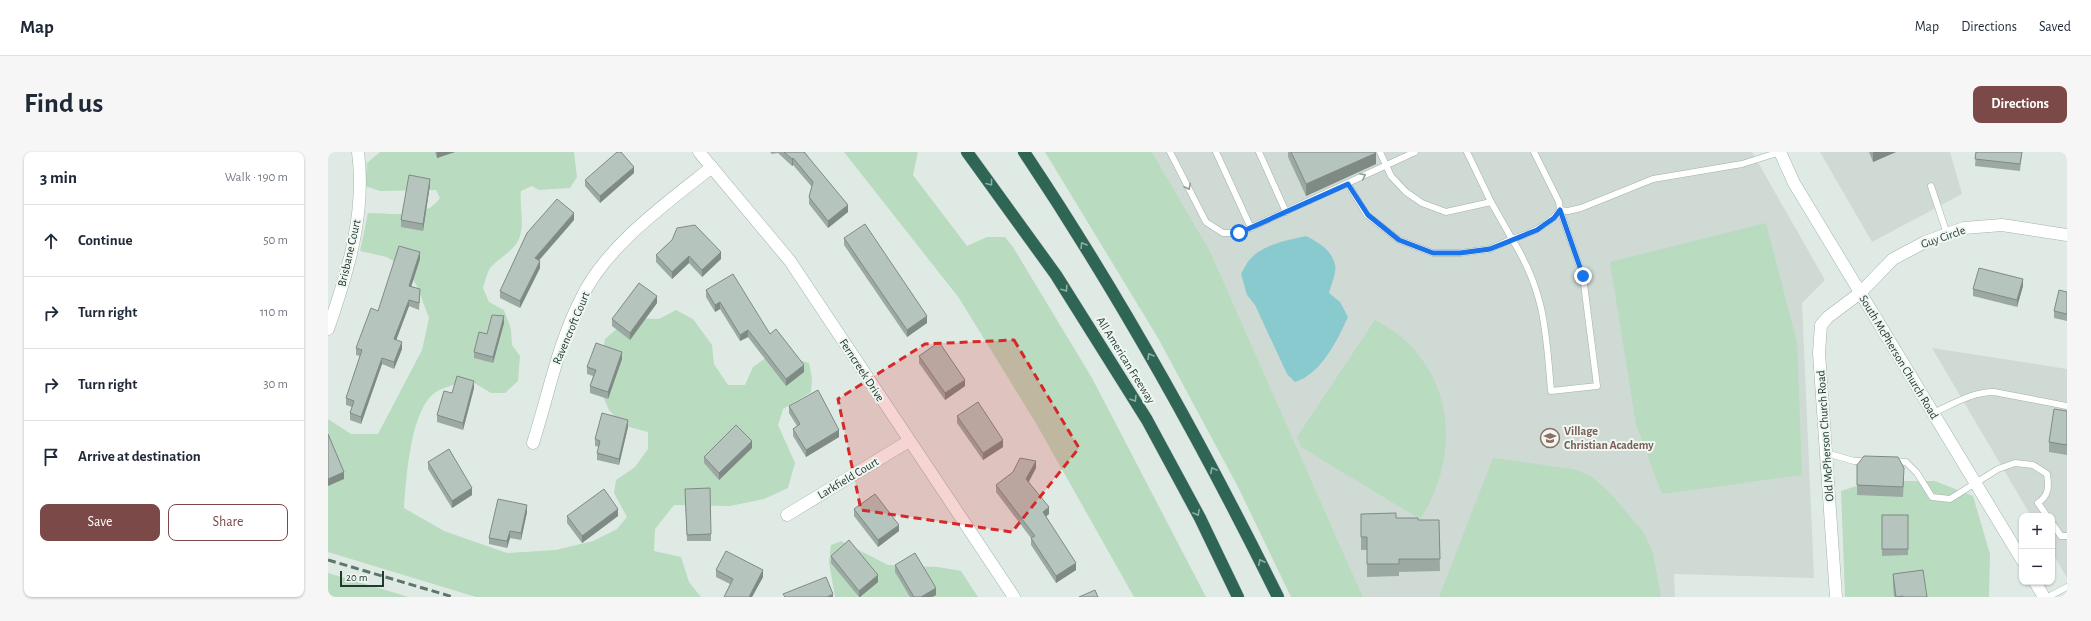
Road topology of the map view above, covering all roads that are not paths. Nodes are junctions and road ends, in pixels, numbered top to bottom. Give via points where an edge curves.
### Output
1 (358, 152) edge
2 (699, 152) edge
3 (967, 152) edge
4 (1024, 152) edge
5 (1170, 152) edge
6 (1216, 152) edge
7 (1259, 152) edge
8 (1380, 152) edge
9 (1415, 152) edge
10 (1467, 152) edge
11 (1534, 152) edge
12 (1780, 152) edge
13 (1385, 165) junction
14 (712, 167) junction
15 (1348, 184) junction
16 (1932, 186) dead end
17 (1491, 202) junction
18 (1560, 210) junction
19 (1286, 212) junction
20 (1251, 228) junction
21 (1947, 234) junction
22 (2067, 235) edge
23 (1512, 239) junction
24 (1860, 293) junction
25 (328, 329) edge
26 (2067, 406) edge
27 (1933, 413) junction
28 (909, 442) junction
29 (533, 443) dead end
30 (1826, 453) junction
31 (1877, 461) edge
32 (1884, 461) edge
33 (1974, 482) junction
34 (2045, 513) edge
35 (786, 515) dead end
36 (2055, 527) edge
37 (2067, 536) edge
38 (2019, 555) edge
39 (2037, 585) edge
40 (2067, 587) edge
41 (1014, 597) edge
42 (1238, 597) edge
43 (1278, 597) edge
44 (1836, 597) edge
45 (2044, 597) edge
46 (2048, 597) edge

1 - 25 street, Brisbane Court via 358,225
2 - 14 street, Ferncreek Drive
3 -> 42 highway, All American Freeway via 1056,276 1148,420
43 -> 4 highway, All American Freeway via 1238,516 1128,317
5 -> 20 lane via 1206,222 1223,233 1239,233
6 - 20 lane
7 - 19 lane
8 - 13 lane
9 - 13 lane
10 - 17 lane
11 - 18 lane via 1559,202
12 - 18 lane via 1742,164 1662,176 1581,208
12 - 24 street, South McPherson Church Road via 1794,183
15 -> 13 lane
13 - 17 lane via 1391,176 1406,192 1422,203 1446,212
14 - 28 street, Ferncreek Drive via 790,261
14 - 29 street, Ravencroft Court via 634,233 599,270 582,296 560,348
15 - 19 lane
15 - 23 lane via 1368,215 1378,224 1399,240 1433,253 1490,249
16 - 21 lane
17 - 23 lane
18 - 23 lane via 1554,218 1537,230
18 - 23 lane via 1583,276 1597,386 1551,391 1546,329 1540,298 1526,262
19 - 20 lane
21 - 22 street, Guy Circle via 1964,228 2002,225
21 - 24 street, Guy Circle via 1893,259
24 - 27 street, South McPherson Church Road
24 - 30 street, Old McPherson Church Road via 1835,310 1821,325 1819,353
26 - 27 lane via 1983,392
27 - 33 street, South McPherson Church Road
28 - 35 street, Larkfield Court
28 - 41 street, Ferncreek Drive
30 - 31 lane via 1854,461
30 - 44 street, Old McPherson Church Road
32 - 33 lane via 1906,462 1917,472 1932,497 1950,499
33 - 34 lane via 2015,463 2033,465 2047,474 2048,487 2045,497 2038,503
33 - 38 street, South McPherson Church Road
36 - 37 lane via 2061,536
39 - 45 street
40 - 46 lane

